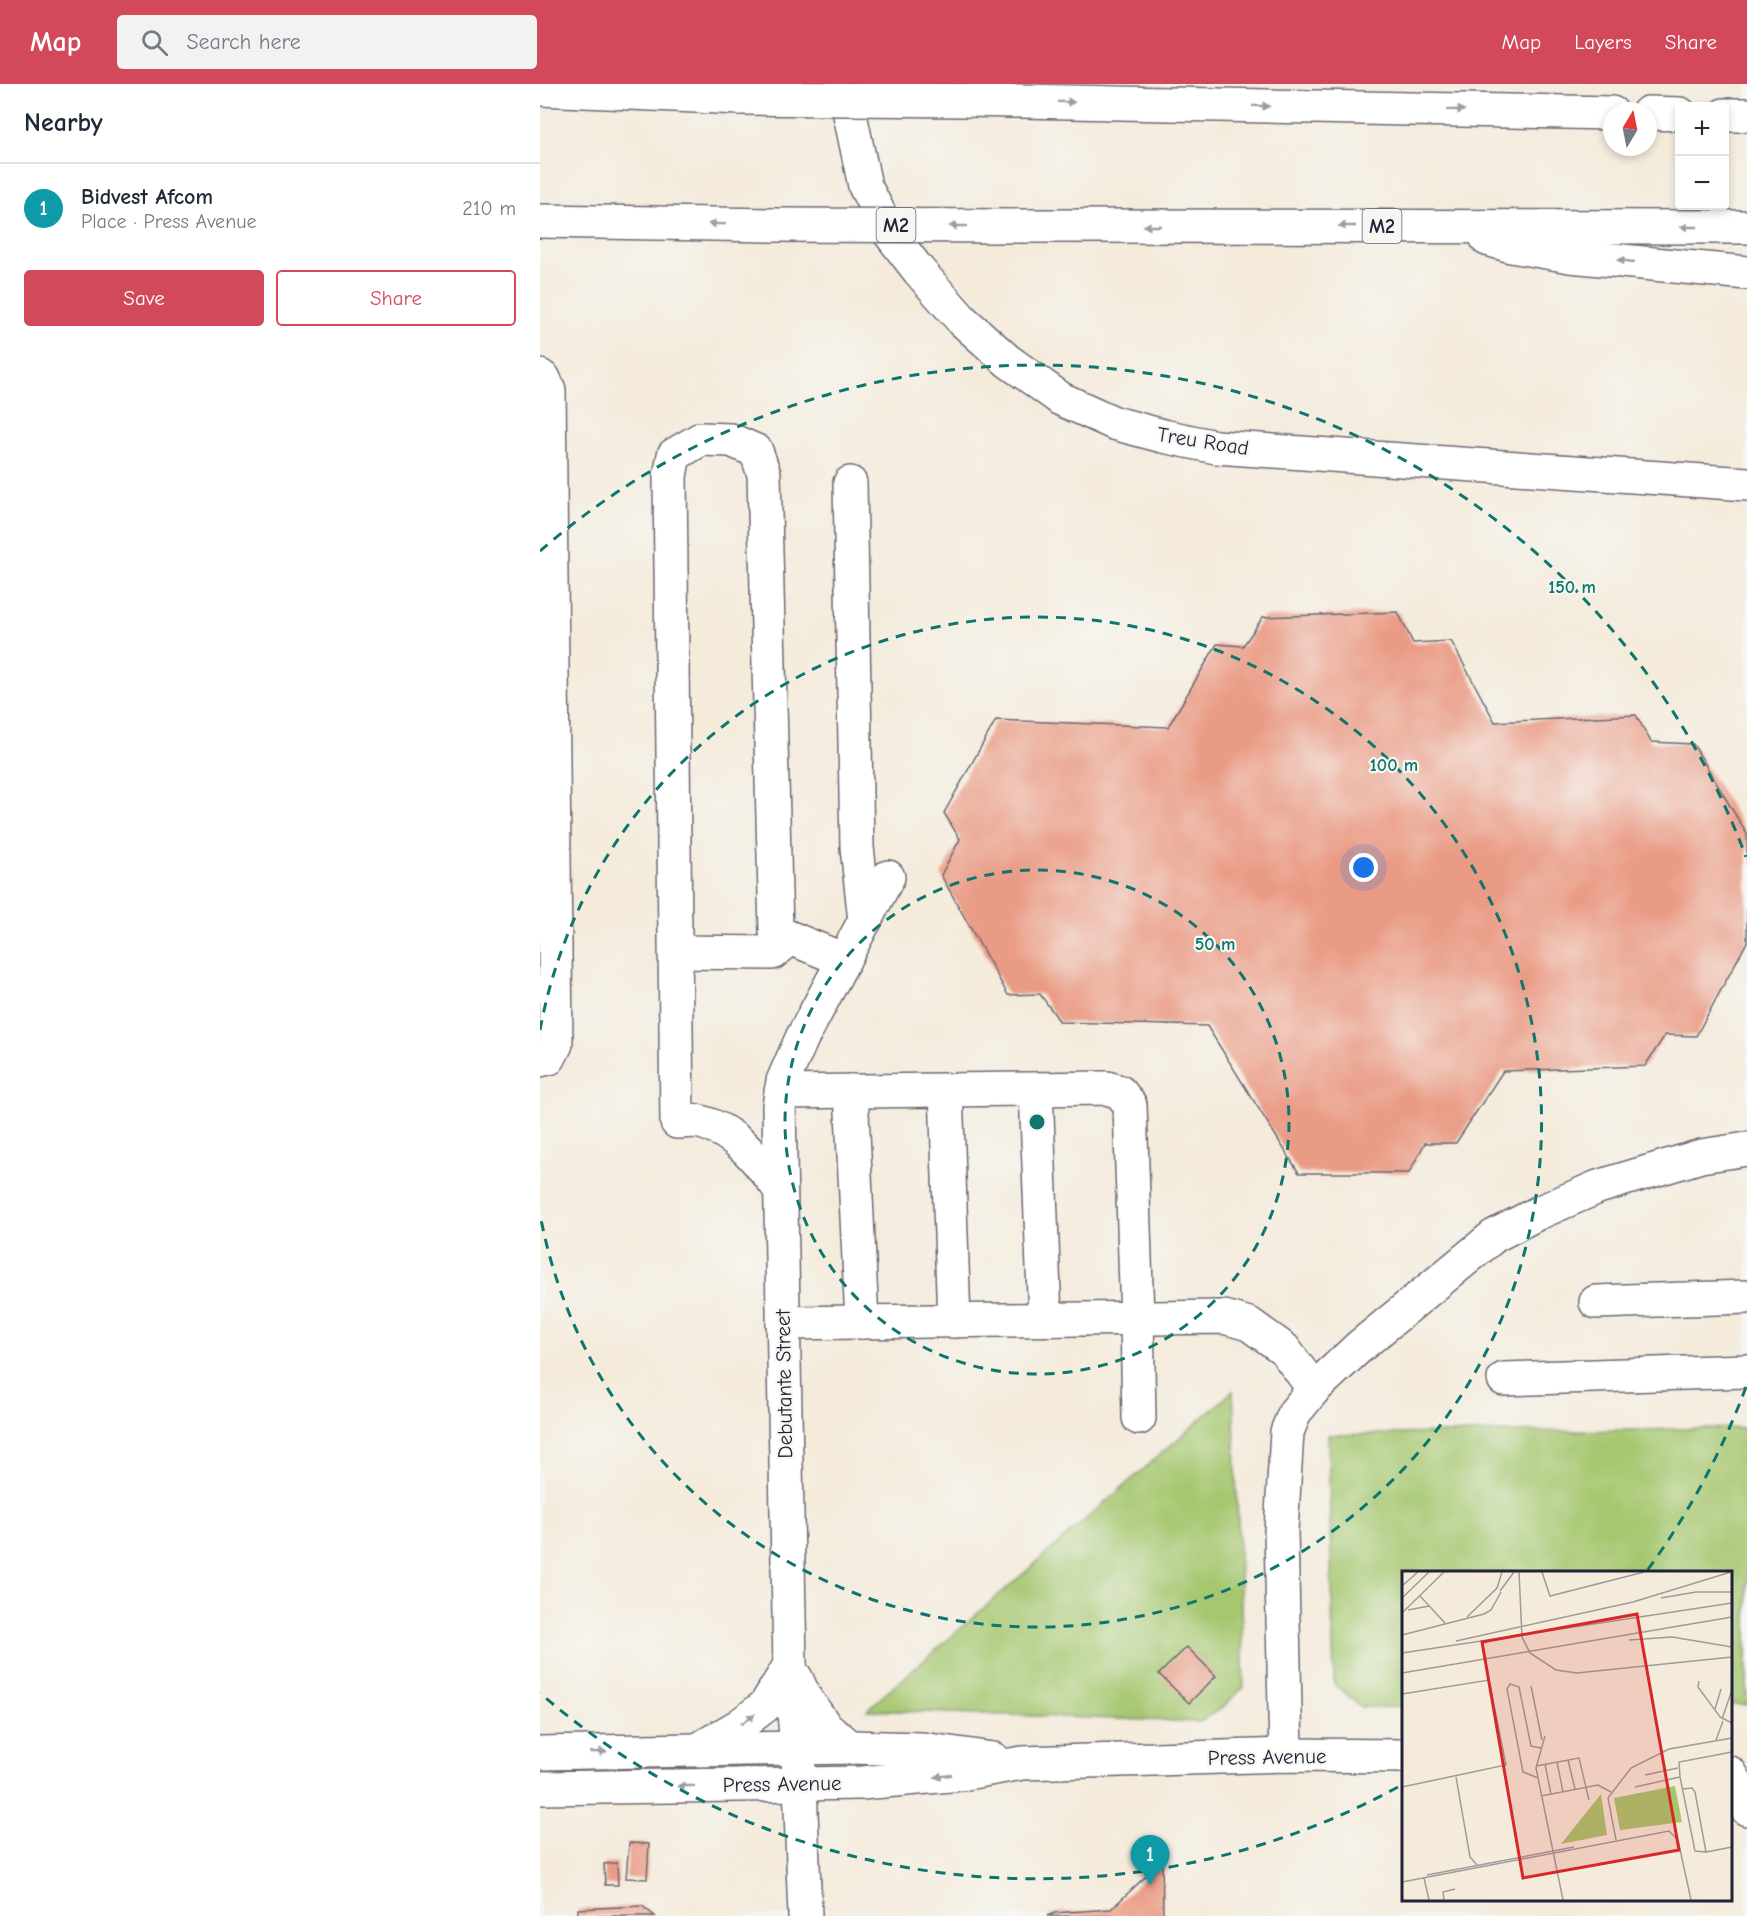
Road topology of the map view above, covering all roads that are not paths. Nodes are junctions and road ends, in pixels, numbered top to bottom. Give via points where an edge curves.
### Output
1 (847, 84) edge
2 (540, 89) edge
3 (1603, 113) edge
4 (1657, 113) edge
5 (1675, 114) edge
6 (1729, 115) edge
7 (1747, 115) edge
8 (540, 221) edge
9 (1447, 226) junction
10 (1747, 227) edge
11 (1747, 273) edge
12 (540, 376) edge
13 (850, 483) dead end
14 (1747, 484) edge
15 (888, 877) dead end
16 (865, 921) junction
17 (784, 937) junction
18 (676, 952) junction
19 (844, 960) junction
20 (540, 1060) edge
21 (1036, 1089) junction
22 (946, 1090) junction
23 (851, 1091) junction
24 (781, 1092) junction
25 (1747, 1149) edge
26 (780, 1189) junction
27 (1747, 1297) edge
28 (1596, 1302) dead end
29 (1137, 1318) junction
30 (1045, 1319) junction
31 (954, 1321) junction
32 (862, 1322) junction
33 (783, 1323) junction
34 (1747, 1371) edge
35 (1504, 1379) dead end
36 (1314, 1389) junction
37 (1138, 1418) dead end
38 (790, 1665) junction
39 (798, 1747) junction
40 (850, 1747) junction
41 (698, 1749) junction
42 (540, 1753) edge
43 (1286, 1755) junction
44 (1402, 1756) edge
45 (1022, 1763) junction
46 (800, 1784) junction
47 (540, 1788) edge
48 (805, 1916) edge

1 - 14 main road, Treu Road via 865,186 888,231 962,320 1008,361 1060,399 1114,423 1216,447
2 -> 3 main road, bridge via 741,98
4 - 5 main road
6 - 7 main road
9 -> 8 main road, M2, bridge
10 -> 9 main road, M2
11 -> 9 main road via 1570,256 1510,246
12 - 20 main road via 549,390 556,1044 549,1058
13 - 16 main road via 857,847
15 - 16 main road, Debutante Street
16 - 19 main road, Debutante Street
17 - 18 main road via 772,953
17 - 18 main road via 776,932 764,474 756,451 731,440 700,439 674,455 670,476
17 - 19 main road
18 - 26 main road via 678,1122 699,1122 740,1142
19 - 24 main road, Debutante Street via 802,1038
21 - 22 main road
21 - 29 main road via 1107,1088 1120,1092 1130,1105
21 - 30 main road
22 - 23 main road
22 - 31 main road
23 - 24 main road
23 - 32 main road
24 - 26 main road, Debutante Street
25 - 36 main road via 1701,1156 1598,1187 1494,1236
26 - 33 main road, Debutante Street
27 - 28 main road
29 - 30 main road
29 - 36 main road via 1224,1317 1249,1324 1284,1348
29 - 37 main road
30 - 31 main road
31 - 32 main road
32 - 33 main road
33 - 38 main road, Debutante Street
34 - 35 main road
36 - 43 main road via 1295,1412 1287,1432 1281,1531
38 - 39 main road, Debutante Street
38 - 40 main road via 804,1696 825,1726
41 -> 38 main road via 765,1706
39 - 40 main road, Press Avenue
39 - 41 main road, Press Avenue
39 - 46 main road, Debutante Street
40 - 45 main road, Press Avenue via 922,1749
42 -> 41 main road, Press Avenue
43 - 44 main road, Press Avenue
43 - 45 main road, Press Avenue
45 -> 46 main road, Press Avenue via 919,1779
46 -> 47 main road, Press Avenue
46 - 48 main road, Debutante Street

